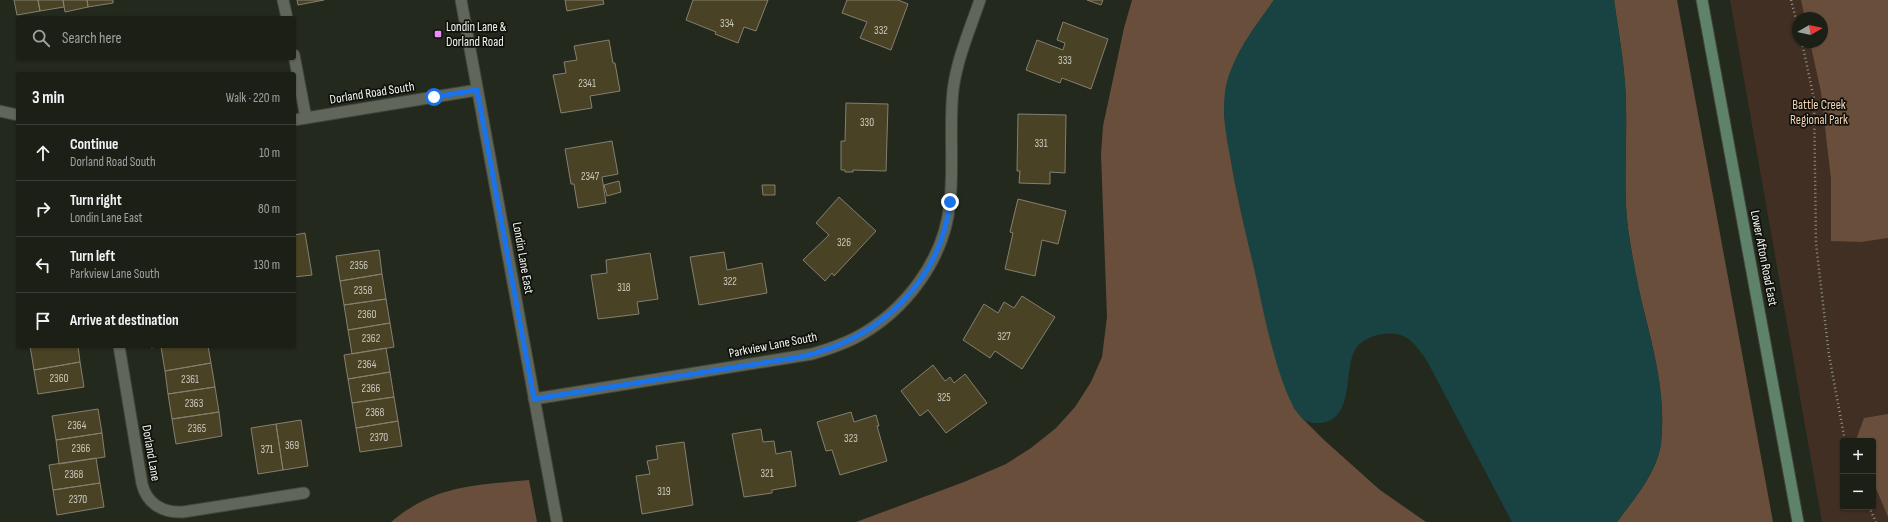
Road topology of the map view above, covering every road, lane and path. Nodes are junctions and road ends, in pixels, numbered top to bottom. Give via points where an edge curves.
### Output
1 (284, 0) edge
2 (461, 0) edge
3 (980, 0) edge
4 (1702, 0) edge
5 (1790, 0) edge
6 (1794, 12) edge
7 (287, 16) edge
8 (1803, 48) edge
9 (295, 60) edge
10 (477, 90) junction
11 (0, 110) edge
12 (16, 114) edge
13 (306, 118) junction
14 (296, 120) edge
15 (119, 348) edge
16 (534, 399) junction
17 (1844, 438) edge
18 (304, 493) dead end
19 (1870, 510) edge
20 (557, 522) edge
21 (1798, 522) edge
22 (1876, 522) edge

1 - 7 street
2 - 10 street, Londin Lane East
3 - 16 street, Parkview Lane South via 953,88 951,188 947,223 926,270 907,297 888,316 854,339 812,354
4 - 21 main road, Lower Afton Road East
5 - 6 path
8 - 17 path via 1814,99 1816,244 1829,355
9 - 13 street
10 - 13 street, Dorland Road South
10 - 16 street, Londin Lane East
11 - 12 street
13 - 14 street, Dorland Road South
15 - 18 street, Dorland Lane via 140,477 144,492 154,504 168,511 183,512
16 - 20 street, Londin Lane East
19 - 22 path

